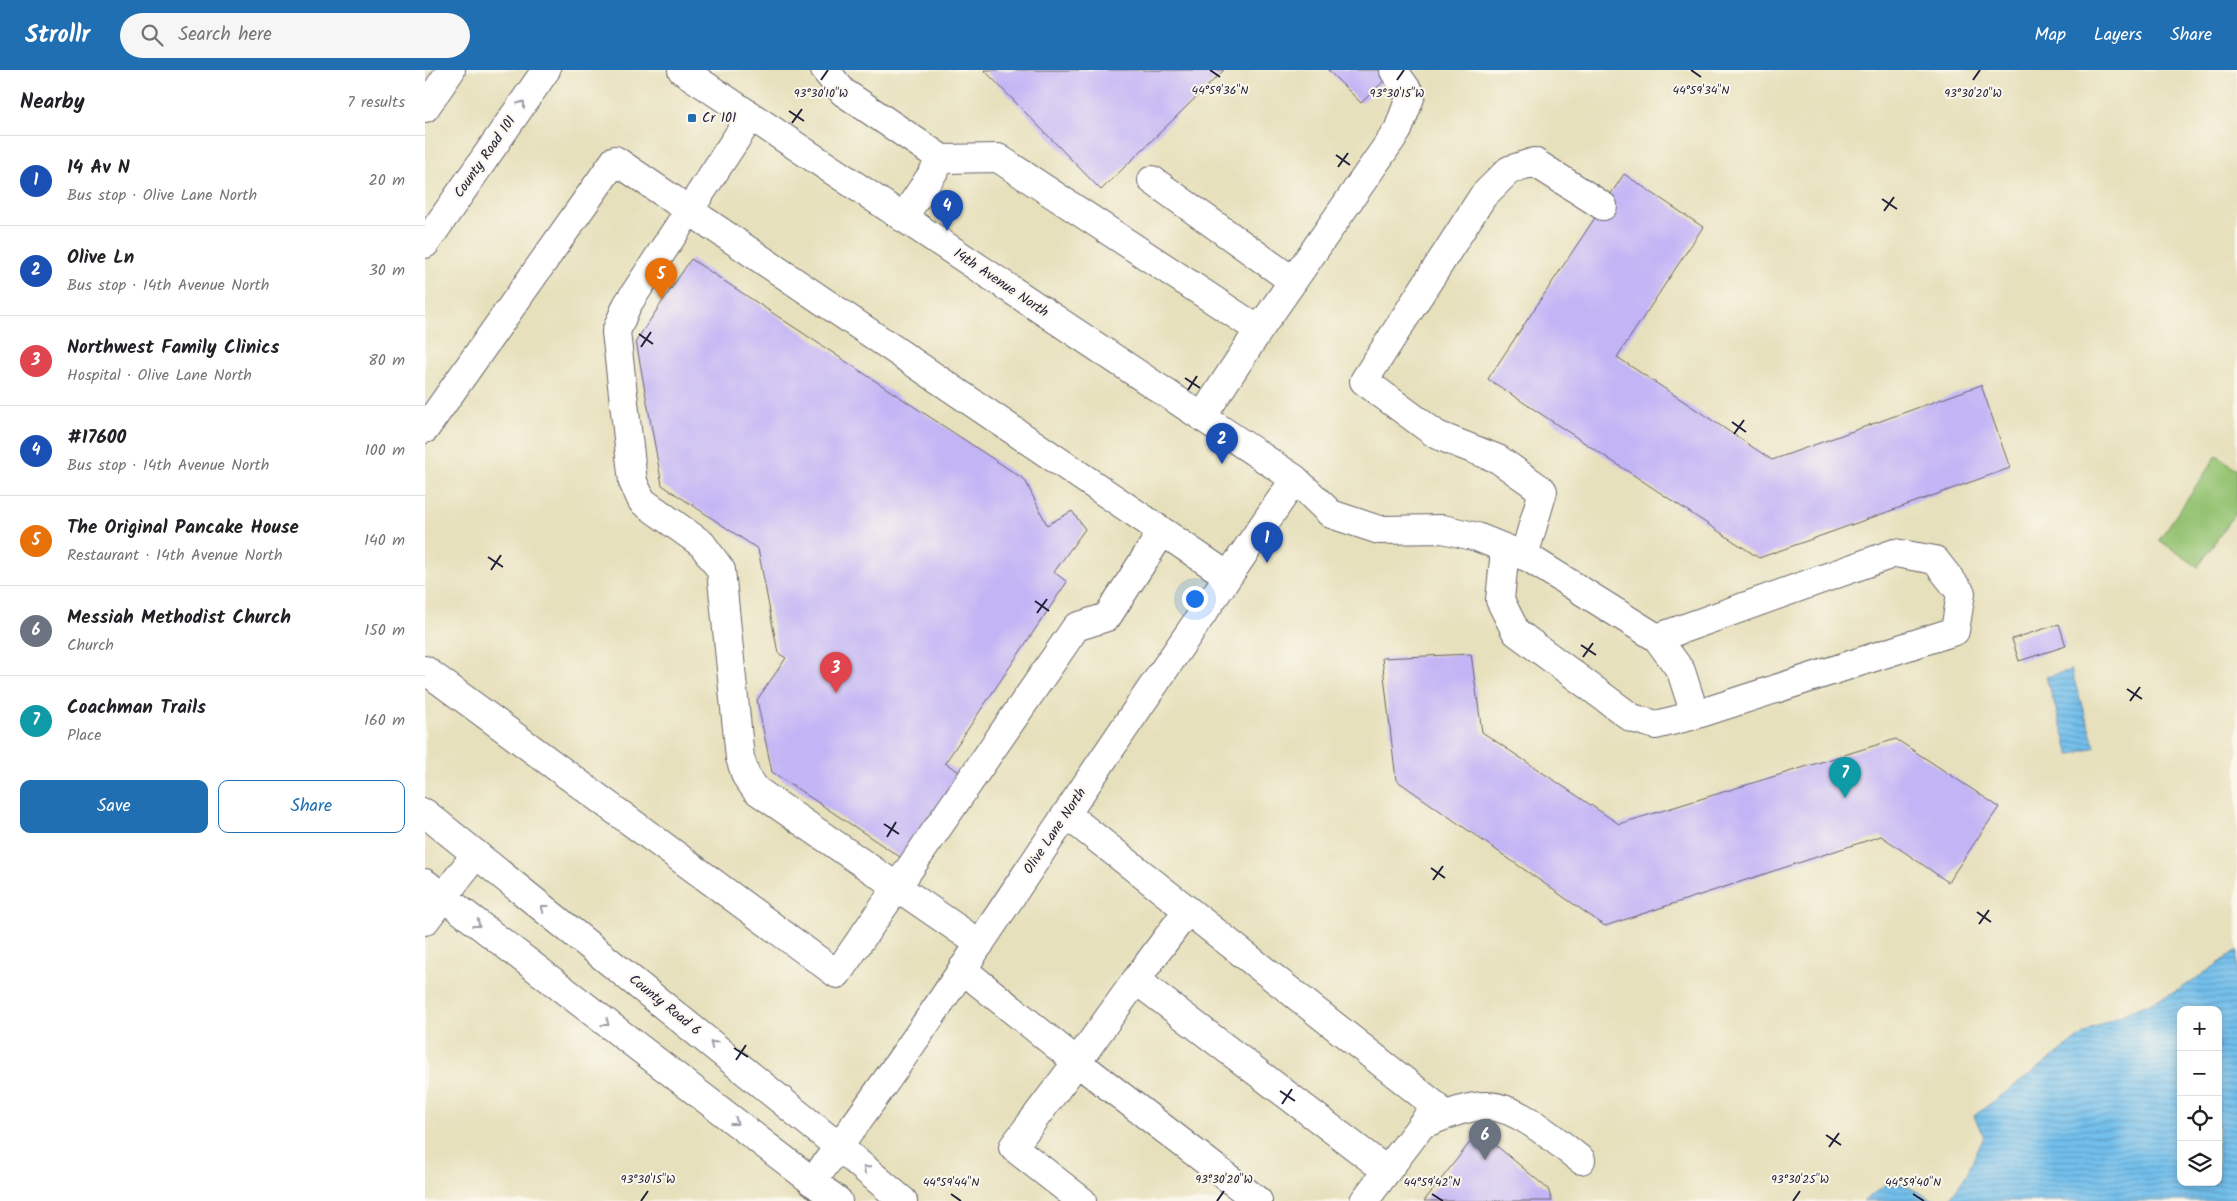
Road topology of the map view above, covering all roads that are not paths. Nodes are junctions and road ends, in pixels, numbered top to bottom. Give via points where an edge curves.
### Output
1 (451, 70) edge
2 (545, 70) edge
3 (682, 70) edge
4 (825, 70) edge
5 (1394, 71) dead end
6 (425, 108) edge
7 (751, 116) junction
8 (942, 159) junction
9 (1152, 180) dead end
10 (1603, 206) dead end
11 (691, 210) junction
12 (903, 218) junction
13 (425, 244) edge
14 (1293, 281) junction
15 (1259, 330) junction
16 (1202, 417) junction
17 (425, 429) edge
18 (1295, 479) junction
19 (1162, 532) junction
20 (1514, 552) junction
21 (1228, 576) junction
22 (1657, 638) junction
23 (425, 670) edge
24 (1695, 715) junction
25 (425, 813) edge
26 (1066, 814) junction
27 (476, 854) junction
28 (897, 887) junction
29 (434, 890) edge
30 (1187, 910) junction
31 (425, 921) edge
32 (980, 944) junction
33 (962, 969) junction
34 (1136, 980) junction
35 (1077, 1062) junction
36 (1423, 1124) junction
37 (839, 1147) junction
38 (1581, 1160) dead end
39 (1387, 1171) junction
40 (812, 1182) junction
41 (838, 1201) edge
42 (903, 1201) edge
43 (1082, 1201) edge
44 (1259, 1201) edge
45 (1364, 1201) edge

1 - 6 street
13 -> 2 street, County Road 101
3 - 7 street, 14th Avenue North
4 - 8 street via 843,92
5 - 14 street via 1411,95 1398,130
7 - 11 street
7 - 12 street, 14th Avenue North
8 - 12 street
8 - 15 street via 998,158
9 - 14 street
10 - 20 street via 1534,162 1509,170 1483,196 1364,381 1437,435 1498,459 1543,491
11 - 17 street via 615,160
11 - 19 street
11 - 28 street via 627,306 616,332 633,482 642,501 702,544 721,570 740,758 746,776 756,790
12 - 16 street, 14th Avenue North
14 - 15 street
15 - 16 street
16 - 18 street, 14th Avenue North
18 - 20 street, 14th Avenue North via 1331,514 1379,530 1443,529 1477,537
18 - 21 street, Olive Lane North
19 - 21 street
19 - 28 street via 1107,618 1076,627
20 - 22 street, 14th Avenue North
20 - 24 street via 1500,600 1516,632 1631,718 1656,725
21 - 26 street, Olive Lane North
22 - 24 street via 1681,671
22 - 24 street via 1895,553 1935,560 1961,594 1955,631
23 - 28 street via 837,974
25 - 27 street, County Road 6
26 - 30 street
26 - 32 street, Olive Lane North
27 - 29 street
37 -> 27 street, County Road 6
28 - 32 street
29 - 31 street
29 -> 40 street
30 - 34 street
30 - 36 street via 1436,1106
32 - 33 street, Olive Lane North
33 - 35 street
33 - 37 street, Olive Lane North
34 - 35 street
34 - 39 street
35 - 43 street via 1013,1147
35 - 44 street
36 - 38 street via 1459,1111 1489,1106 1523,1117
36 - 39 street
37 - 40 street, Olive Lane North
42 -> 37 street, County Road 6
39 - 45 street
40 - 41 street

